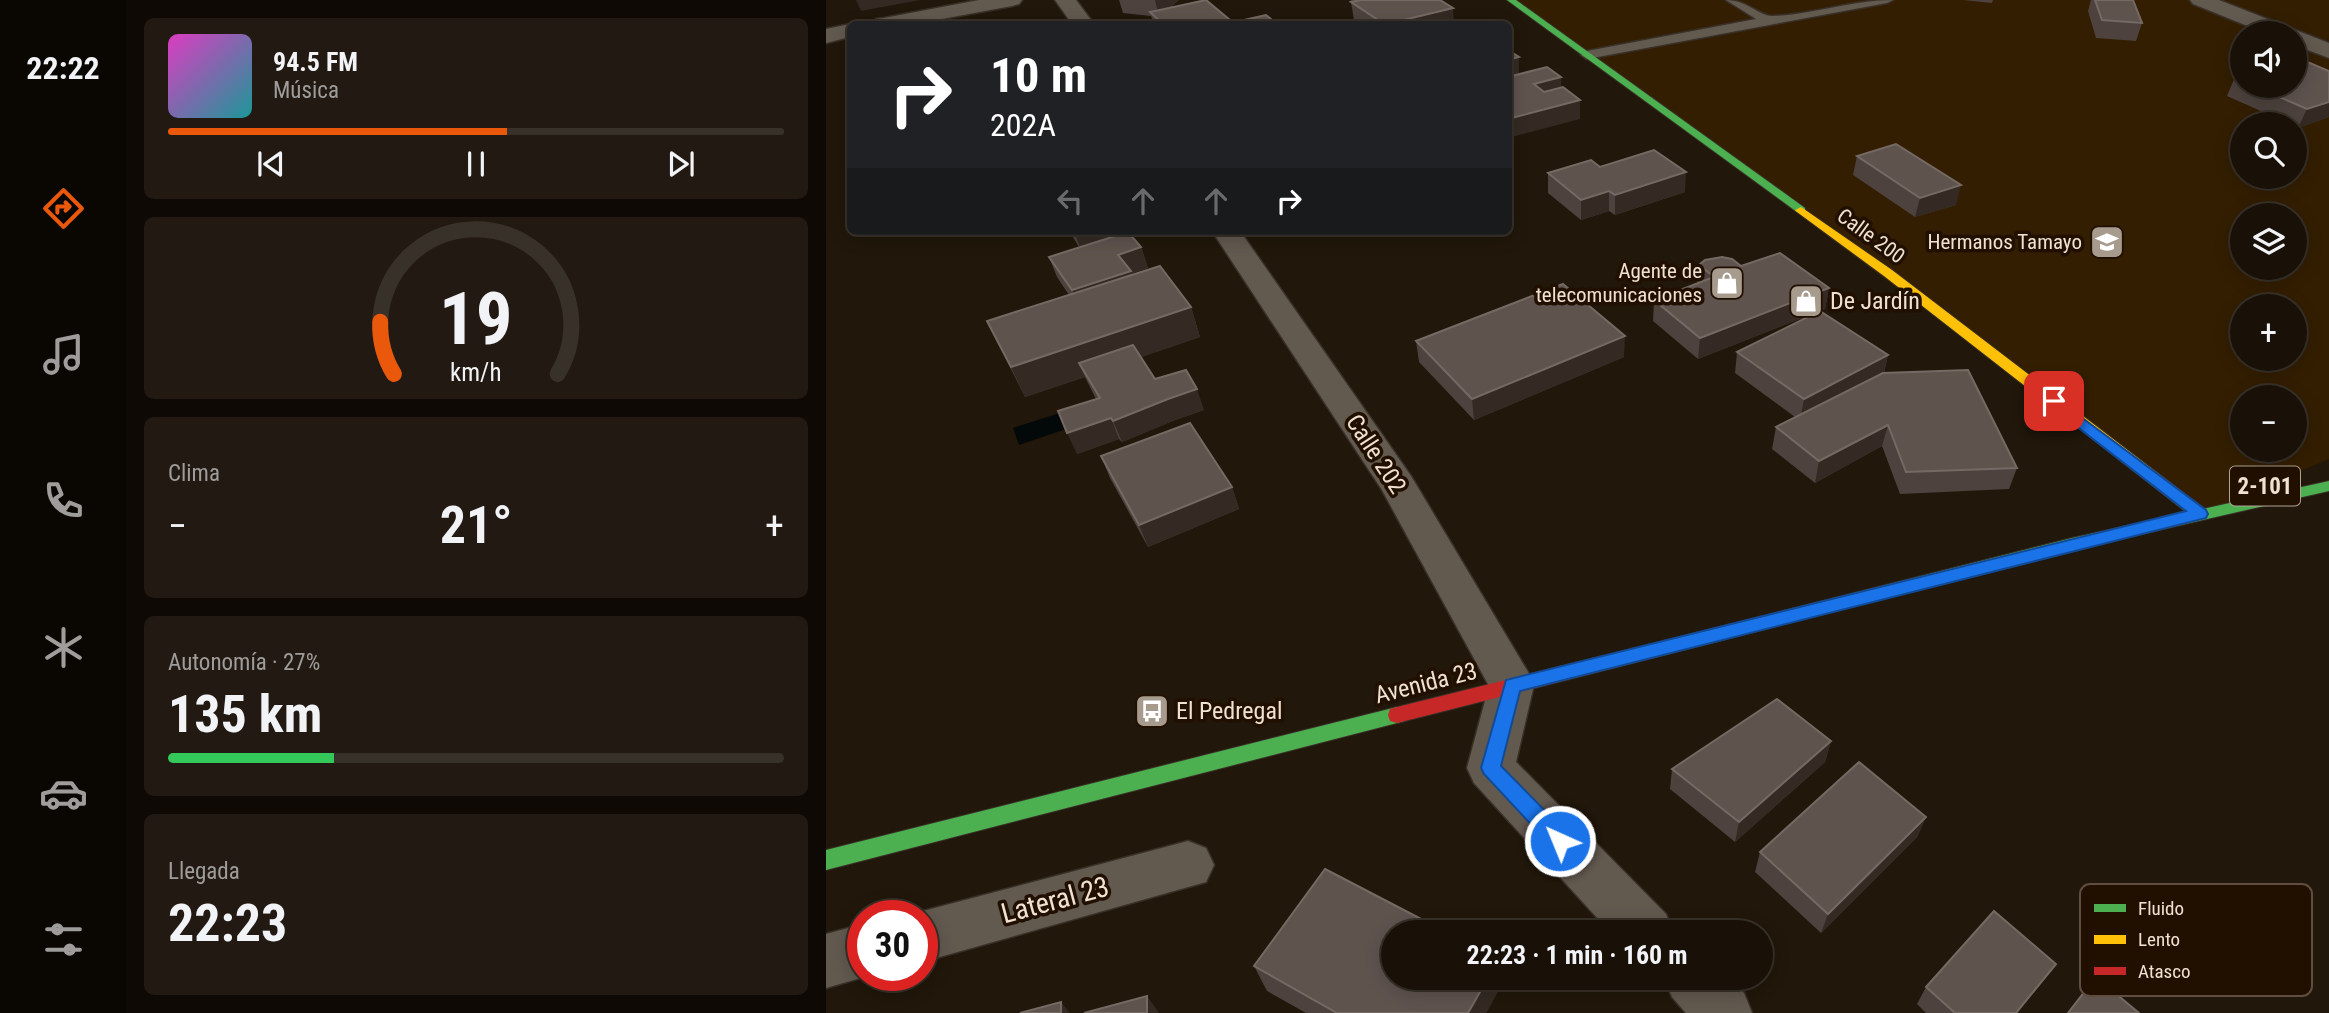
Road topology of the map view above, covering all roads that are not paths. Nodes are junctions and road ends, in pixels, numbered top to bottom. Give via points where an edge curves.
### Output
1 (1012, 0) edge
2 (1065, 0) edge
3 (1511, 0) edge
4 (1732, 0) edge
5 (1887, 0) edge
6 (2200, 0) edge
7 (1767, 20) junction
8 (900, 21) edge
9 (1081, 21) edge
10 (2253, 21) edge
11 (847, 32) edge
12 (826, 36) edge
13 (2307, 42) edge
14 (2329, 51) edge
15 (1587, 55) junction
16 (1230, 235) edge
17 (2277, 481) dead end
18 (2329, 486) edge
19 (2200, 514) junction
20 (1512, 685) junction
21 (826, 860) edge
22 (1188, 865) dead end
23 (1635, 920) edge
24 (938, 932) edge
25 (847, 955) edge
26 (826, 961) edge
27 (1702, 990) edge
28 (1724, 1013) edge

1 - 8 street
2 - 9 street
3 - 15 street, Calle 200
4 - 7 lane
5 - 7 lane
6 - 10 street
7 - 15 lane
11 - 12 street
13 - 14 street
15 - 19 street, Calle 200 via 1888,273
16 - 20 street, Calle 202 via 1398,485
17 - 19 street, Avenida 23 / 2-101
18 - 19 street, Avenida 23 / 2-101
19 - 20 street, Avenida 23 / 2-101
20 - 21 street, Avenida 23 / 2-101
20 - 23 street via 1491,768
22 - 24 street, Lateral 23
25 - 26 street
27 - 28 street

